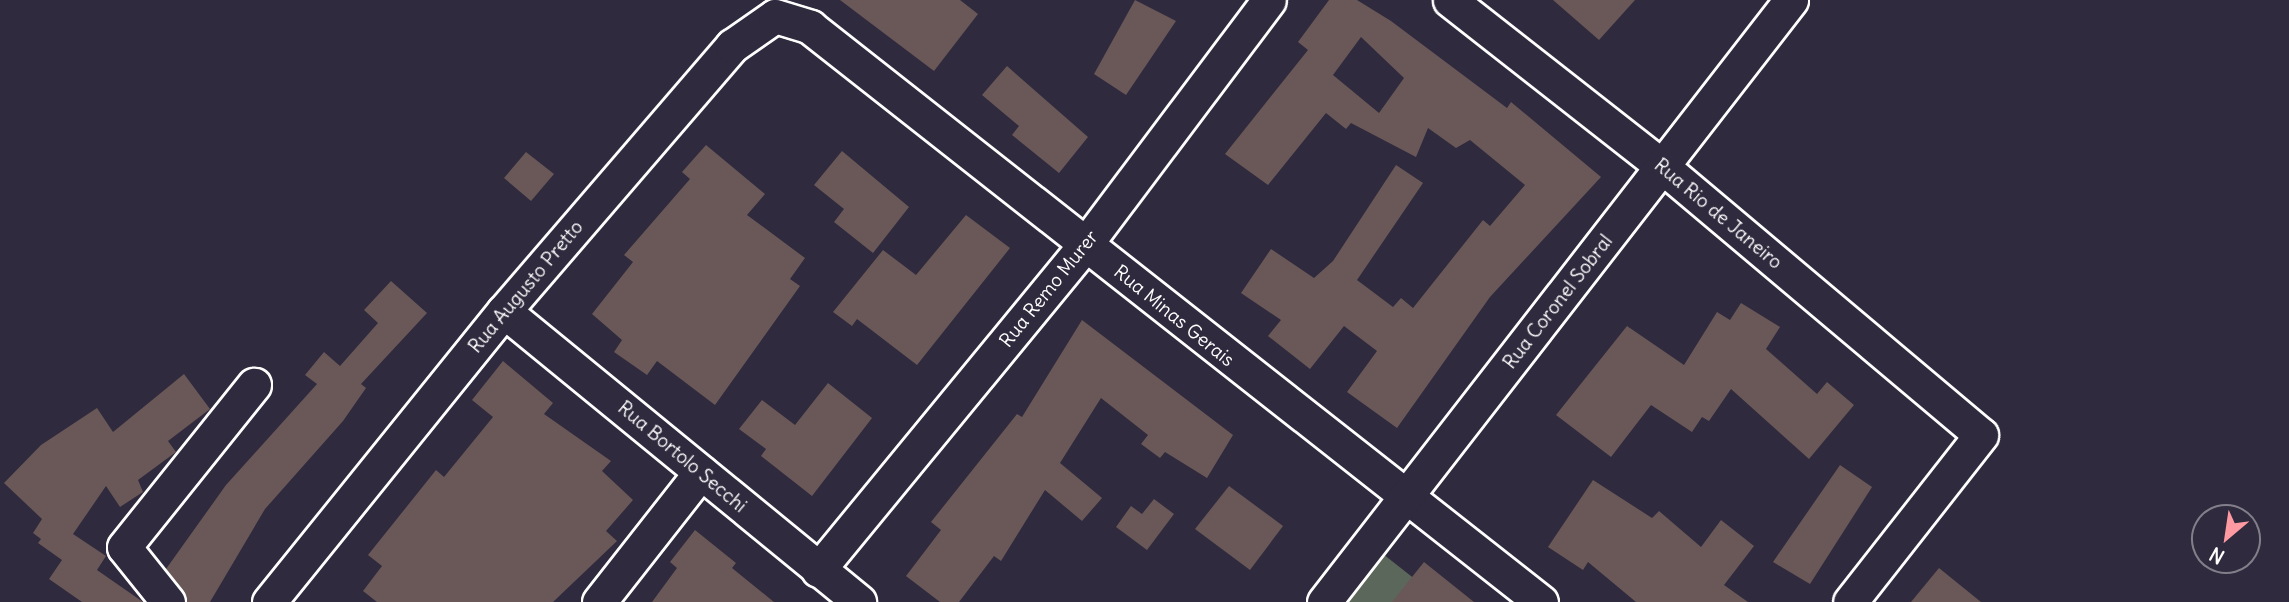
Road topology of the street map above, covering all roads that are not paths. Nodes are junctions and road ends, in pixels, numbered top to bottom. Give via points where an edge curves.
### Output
1 (1269, 0) edge
2 (1450, 0) edge
3 (1791, 0) edge
4 (810, 27) joint
5 (1664, 168) junction
6 (1085, 245) junction
7 (504, 311) junction
8 (254, 385) dead end
9 (701, 472) junction
10 (1404, 499) junction
11 (818, 570) junction
12 (168, 602) edge
13 (269, 602) edge
14 (599, 602) edge
15 (859, 602) edge
16 (1324, 602) edge
17 (1541, 602) edge
18 (1850, 602) edge

1 - 6 street, Rua Remo Murer
2 - 5 street, Rua Rio de Janeiro
3 - 5 street, Rua Coronel Sobral
4 - 6 street, Rua Minas Gerais
4 - 7 street, Rua Augusto Pretto via 775,16 732,46
5 - 10 street, Rua Coronel Sobral
5 - 18 street, Rua Rio de Janeiro via 1981,435
6 - 10 street, Rua Minas Gerais
6 - 11 street, Rua Remo Murer
7 - 9 street, Rua Bortolo Secchi
7 - 13 street, Rua Augusto Pretto
8 - 12 street via 124,547
9 - 11 street, Rua Bortolo Secchi
9 - 14 street
10 - 16 street, Rua Coronel Sobral
10 - 17 street, Rua Minas Gerais
11 - 15 street, Rua Bortolo Secchi

